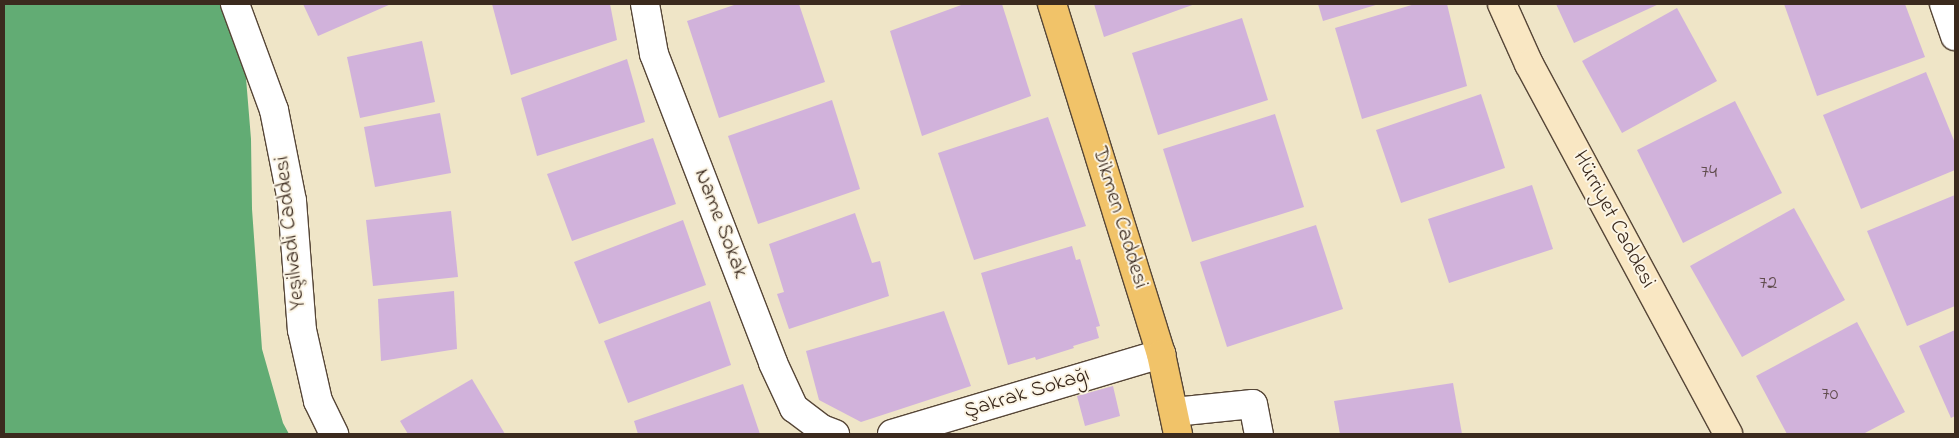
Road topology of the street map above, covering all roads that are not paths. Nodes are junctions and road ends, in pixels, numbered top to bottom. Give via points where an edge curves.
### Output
1 (235, 4) edge
2 (645, 4) edge
3 (1052, 4) edge
4 (1502, 4) edge
5 (1944, 4) edge
6 (1955, 36) edge
7 (1161, 354) junction
8 (1176, 423) edge
9 (828, 432) edge
10 (334, 434) edge
11 (892, 434) edge
12 (1259, 434) edge
13 (1728, 434) edge

1 - 10 street, Yeşilvadi Caddesi via 274,110 292,201 302,330 318,401
2 - 9 street, Name Sokak via 654,54 773,363 794,408
3 - 7 main road, Dikmen Caddesi
4 - 13 street, Hürriyet Caddesi via 1529,64
5 - 6 street
7 - 8 main road, Dikmen Caddesi
7 - 11 street, Şakrak Sokağı
8 - 12 street via 1253,404

